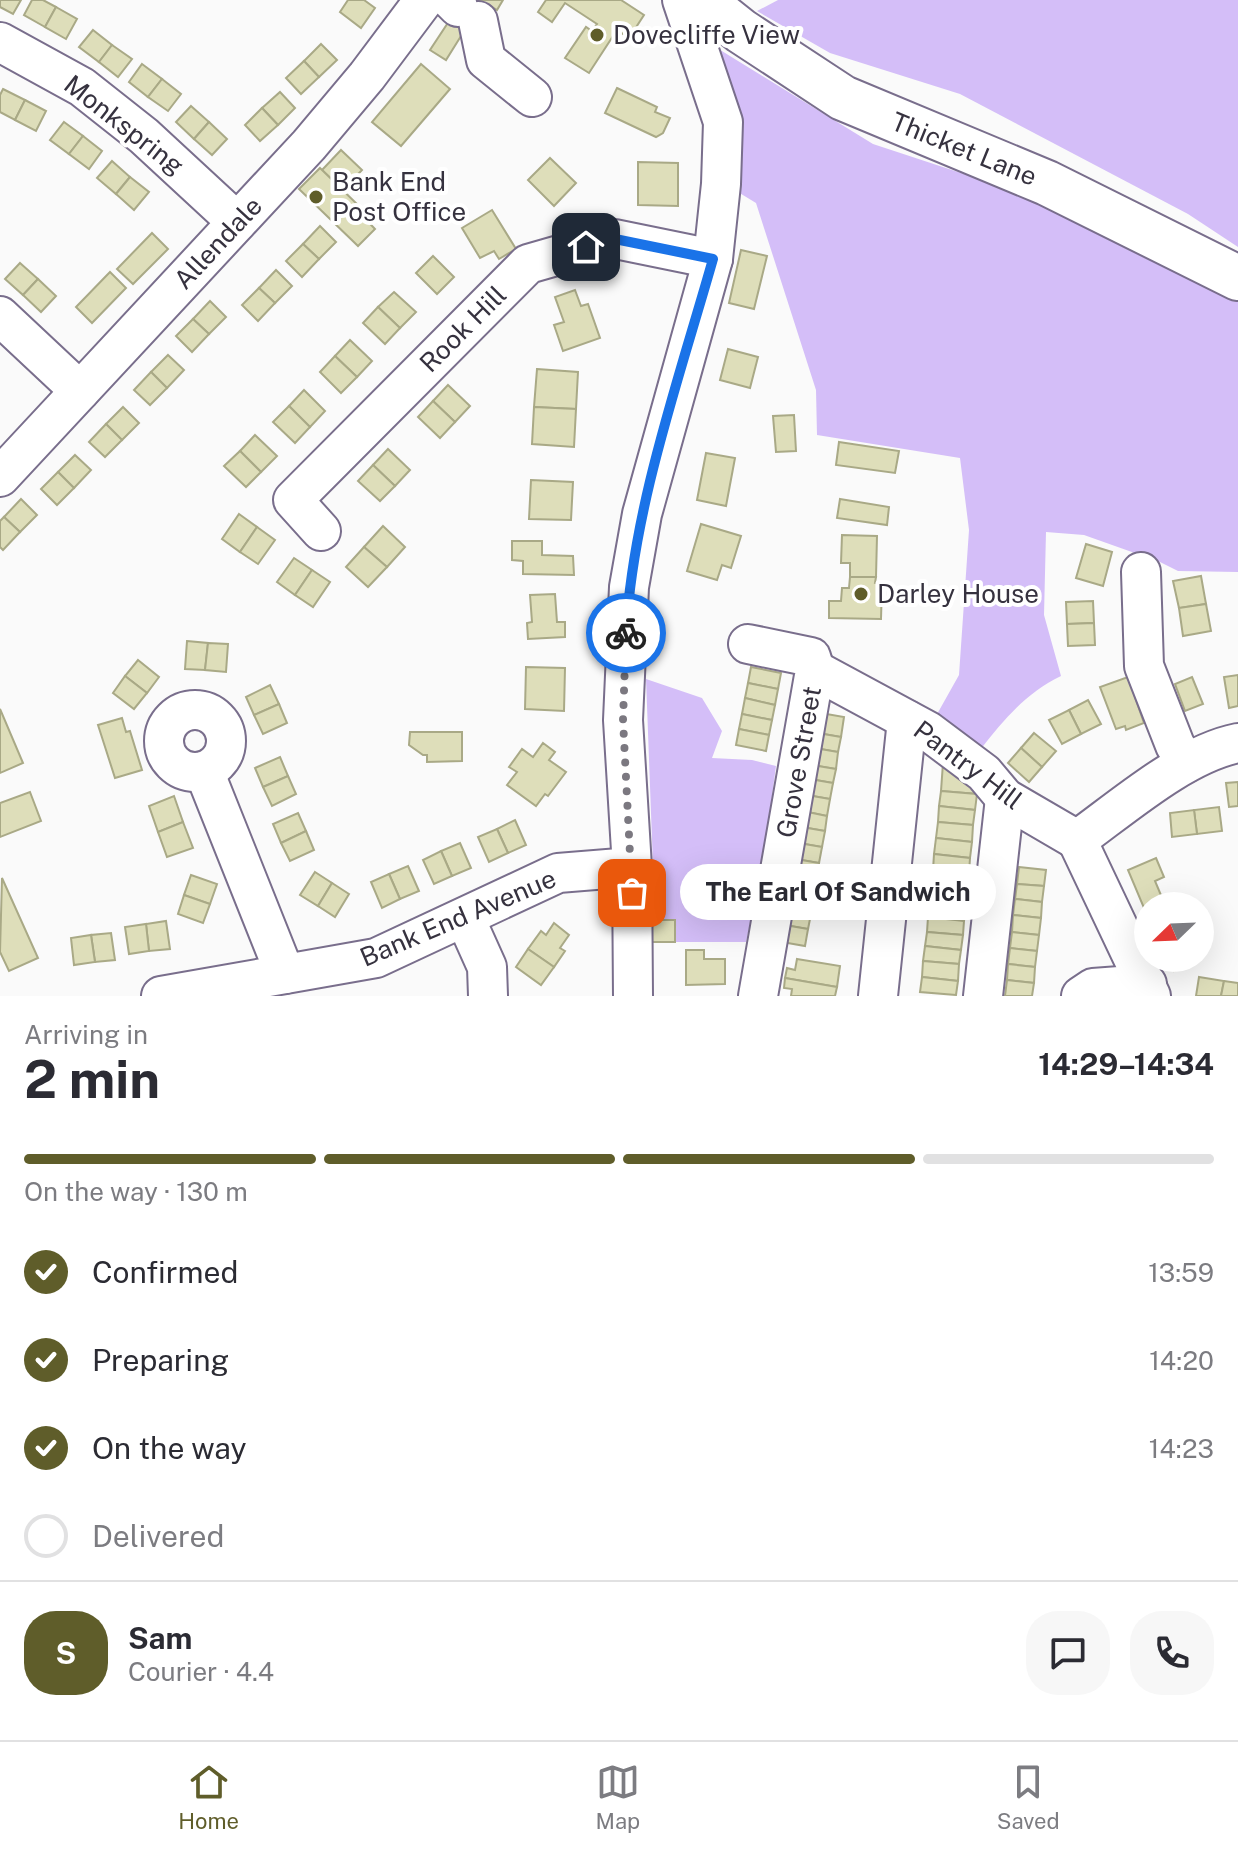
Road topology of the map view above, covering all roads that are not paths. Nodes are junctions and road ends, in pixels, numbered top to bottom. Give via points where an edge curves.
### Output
1 (682, 0) edge
2 (702, 0) edge
3 (453, 7) edge
4 (0, 42) edge
5 (532, 97) dead end
6 (237, 222) junction
7 (713, 259) junction
8 (1238, 278) edge
9 (0, 316) edge
10 (80, 391) junction
11 (0, 477) edge
12 (321, 531) dead end
13 (1141, 572) dead end
14 (748, 644) dead end
15 (815, 670) junction
16 (907, 720) junction
17 (1238, 743) edge
18 (1186, 763) junction
19 (204, 771) dead end
20 (1005, 798) junction
21 (1077, 840) junction
22 (632, 867) junction
23 (465, 918) junction
24 (276, 983) edge
25 (1149, 990) edge
26 (161, 996) edge
27 (488, 996) edge
28 (633, 996) edge
29 (758, 996) edge
30 (878, 996) edge
31 (983, 996) edge
32 (1081, 996) edge

1 - 7 street via 723,122
2 - 8 main road, Thicket Lane via 843,98 1047,183
3 - 5 street via 486,60
3 - 6 street, Allendale via 367,76
4 - 6 street, Monkspring via 82,87
6 - 10 street, Allendale
7 - 12 street, Rook Hill via 615,239 528,264 293,500
7 - 22 street via 642,514 629,587 623,720
9 - 10 street
10 - 11 street, Allendale
13 - 18 street via 1144,666
14 - 15 street, Pantry Hill via 811,657
15 - 16 street, Pantry Hill
15 - 29 street, Grove Street
16 - 20 street, Pantry Hill via 984,773
16 - 30 street
17 - 18 street
18 - 21 street
19 - 24 street
20 - 21 street, Pantry Hill
20 - 31 street
21 - 25 street
22 - 23 street, Bank End Avenue via 558,873
22 - 28 street
23 - 24 street, Bank End Avenue via 376,958
23 - 27 street via 487,967
24 - 26 street, Bank End Avenue
25 - 32 street via 1093,988

